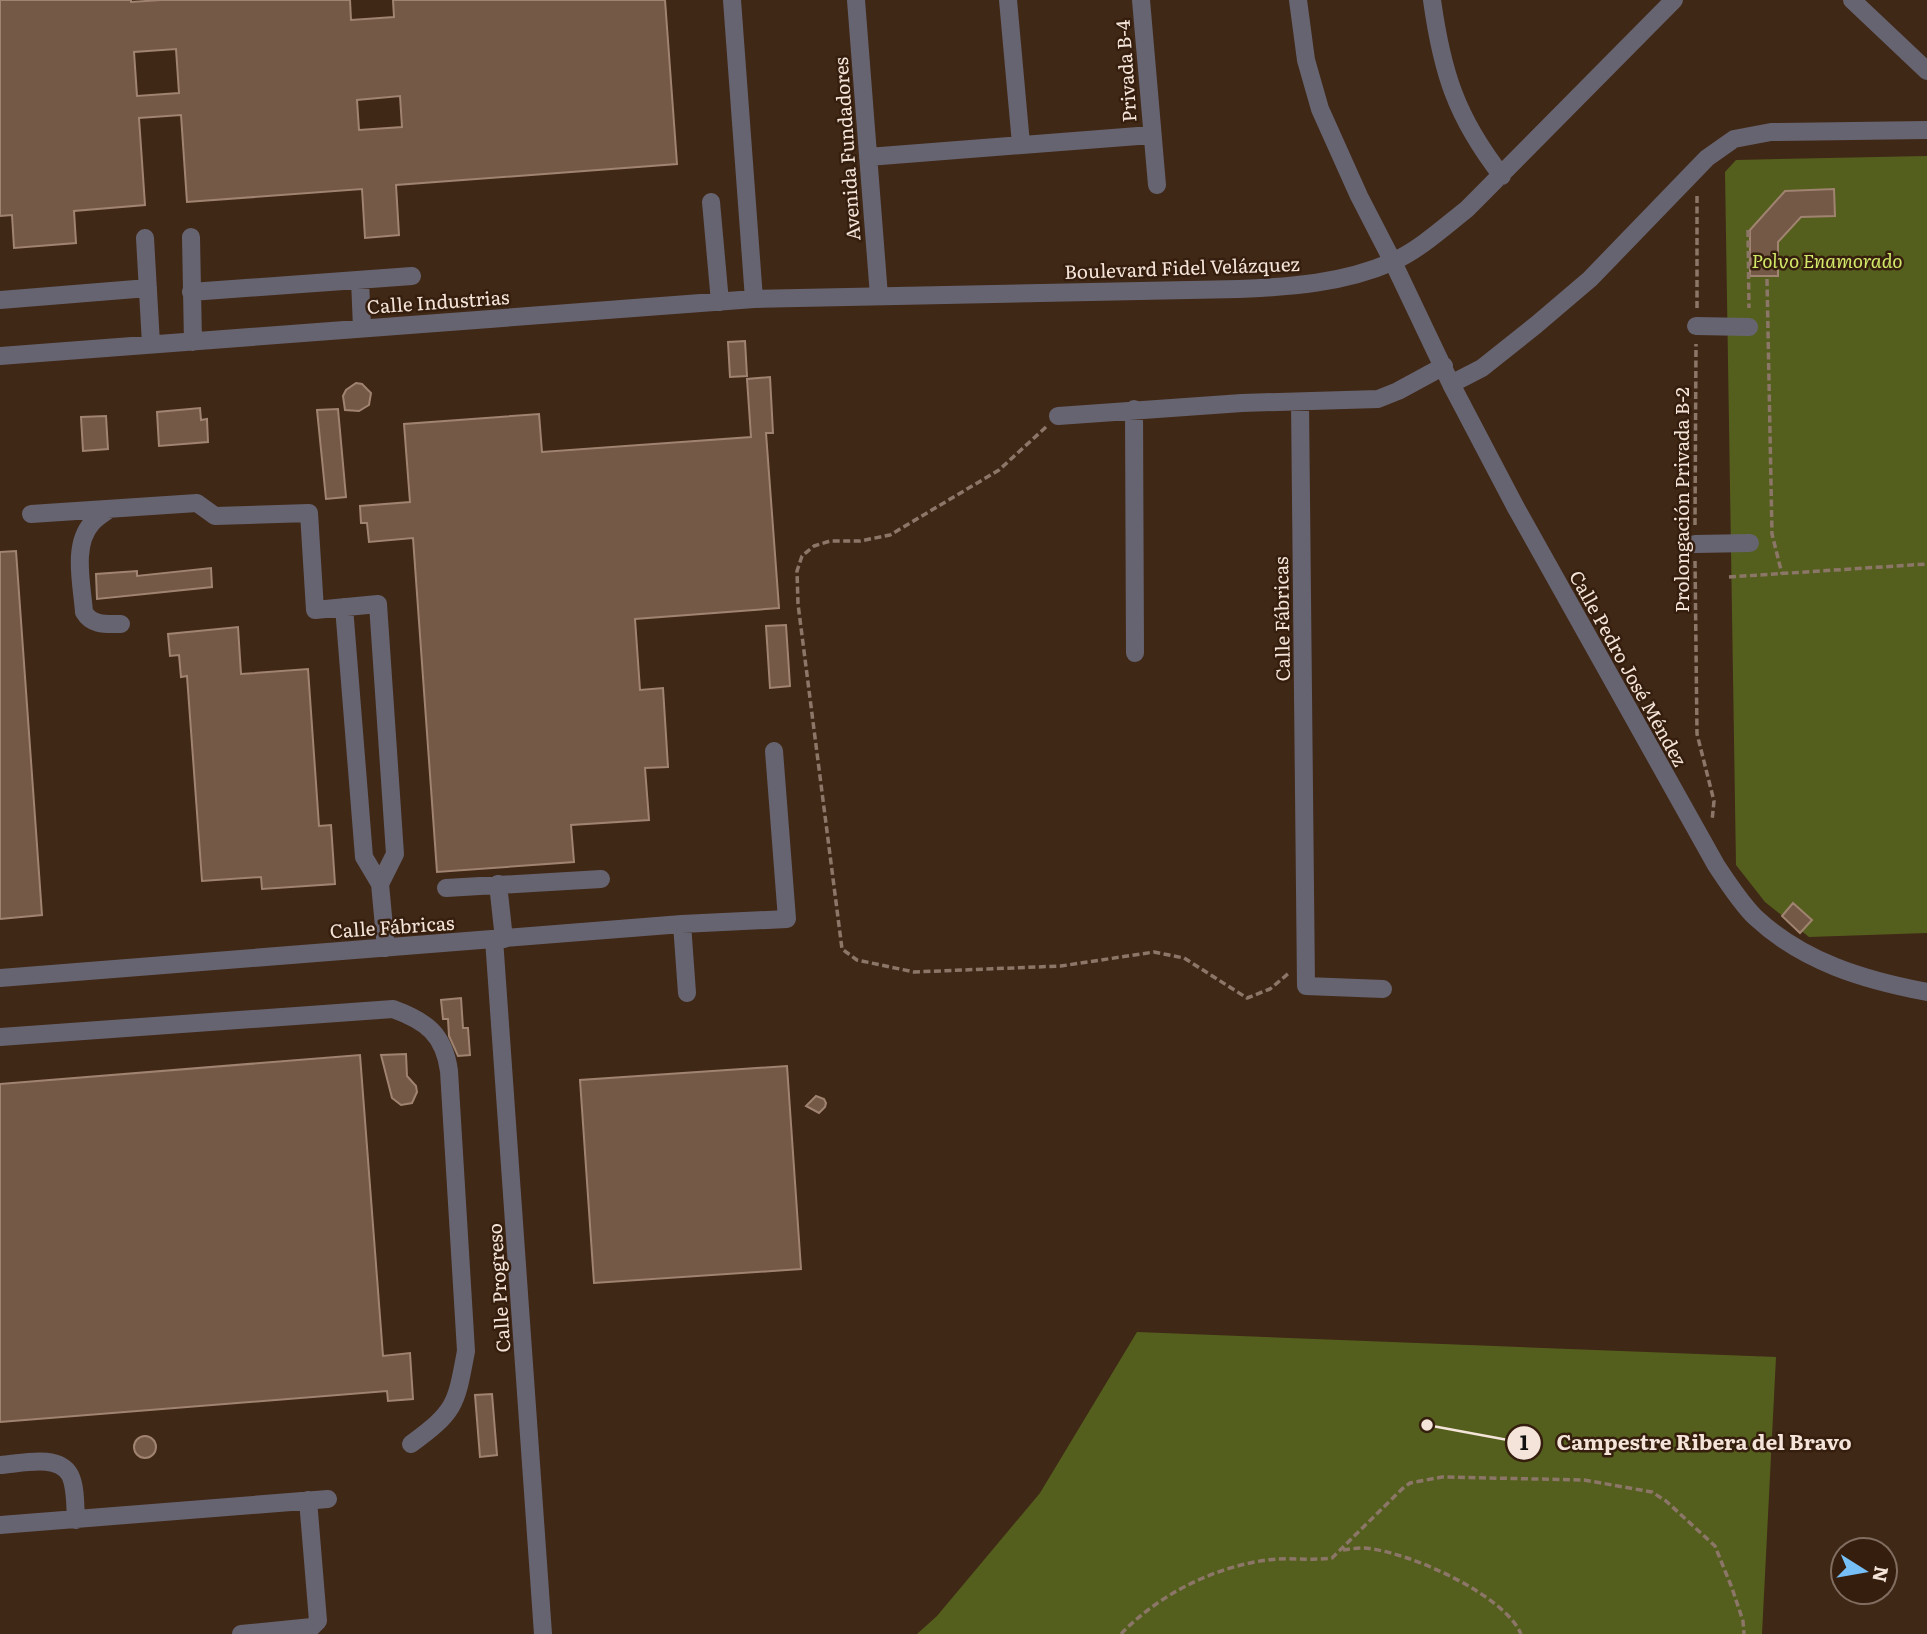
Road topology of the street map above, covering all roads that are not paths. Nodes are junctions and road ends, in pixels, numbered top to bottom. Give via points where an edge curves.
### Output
1 (732, 0) edge
2 (856, 0) edge
3 (1008, 0) edge
4 (1140, 0) edge
5 (1298, 0) edge
6 (1433, 0) edge
7 (1674, 0) edge
8 (1852, 0) edge
9 (1927, 71) edge
10 (1927, 130) edge
11 (1151, 135) junction
12 (1021, 144) junction
13 (868, 157) junction
14 (1502, 176) junction
15 (1157, 185) dead end
16 (712, 202) dead end
17 (191, 237) dead end
18 (145, 238) dead end
19 (1394, 262) junction
20 (412, 276) dead end
21 (360, 280) junction
22 (148, 288) junction
23 (191, 292) junction
24 (878, 296) junction
25 (754, 299) junction
26 (0, 300) edge
27 (720, 302) junction
28 (1749, 321) road end
29 (1696, 326) road end
30 (362, 328) junction
31 (193, 342) junction
32 (151, 344) junction
33 (0, 356) edge
34 (1444, 366) junction
35 (1451, 384) junction
36 (1300, 402) junction
37 (1134, 409) junction
38 (1058, 416) road end
39 (110, 509) junction
40 (31, 514) dead end
41 (1750, 543) dead end
42 (1695, 544) road end
43 (344, 607) junction
44 (121, 624) dead end
45 (1135, 653) dead end
46 (774, 751) dead end
47 (601, 878) dead end
48 (380, 884) junction
49 (498, 884) junction
50 (446, 888) dead end
51 (682, 924) junction
52 (499, 939) junction
53 (386, 948) junction
54 (0, 978) edge
55 (1383, 989) dead end
56 (1927, 992) edge
57 (687, 993) dead end
58 (0, 1037) edge
59 (411, 1444) dead end
60 (0, 1465) edge
61 (328, 1499) dead end
62 (308, 1500) junction
63 (76, 1520) junction
64 (0, 1525) edge
65 (241, 1634) edge
66 (543, 1634) edge

1 - 25 street
2 - 13 street, Avenida Fundadores
3 - 12 street
4 - 11 street, Privada B-4
5 - 19 street, Calle Pedro José Méndez via 1306,60 1320,109
6 - 14 street via 1445,73 1474,136
7 - 14 street, Boulevard Fidel Velázquez
8 - 9 street
10 - 35 street via 1771,132 1734,139 1707,158 1590,278 1482,368
11 - 12 street, Privada B-4
11 - 15 street
12 - 13 street, Privada B-4
13 - 24 street, Avenida Fundadores
14 - 19 street, Boulevard Fidel Velázquez via 1467,209
16 - 27 street
17 - 23 street
18 - 22 street
19 - 24 street, Boulevard Fidel Velázquez via 1295,286
19 - 34 street, Calle Pedro José Méndez
20 - 21 street
21 - 23 street
21 - 30 street
22 - 26 street
22 - 32 street
23 - 31 street
24 - 25 street, Calle Industrias
25 - 27 street, Calle Industrias
27 - 30 street, Calle Industrias
28 - 29 street
30 - 31 street, Calle Industrias
31 - 32 street, Calle Industrias
32 - 33 street, Calle Industrias
34 - 35 street, Calle Pedro José Méndez
34 - 36 street via 1378,399
35 - 56 street, Calle Pedro José Méndez via 1700,838 1736,894 1773,933 1817,959 1877,982
36 - 37 street
36 - 55 street, Calle Fábricas via 1306,986
37 - 38 street
37 - 45 street
39 - 40 street
39 - 43 street via 197,503 215,516 309,513 315,610
39 - 44 street via 92,522 80,549 84,612 96,623
41 - 42 street
43 - 48 street via 363,857
43 - 48 street via 378,604 395,854
46 - 51 street, Calle Fábricas via 787,919
47 - 49 street
48 - 53 street
49 - 50 street
49 - 52 street, Calle Progreso
51 - 52 street, Calle Fábricas
51 - 57 street
52 - 53 street, Calle Fábricas
52 - 66 street, Calle Progreso
53 - 54 street, Calle Fábricas
58 - 59 street via 393,1009 412,1016 440,1038 449,1071 466,1351 449,1411
60 - 63 street via 49,1462 64,1468 73,1485
61 - 62 street
62 - 63 street
62 - 65 street via 318,1621 312,1628
63 - 64 street

